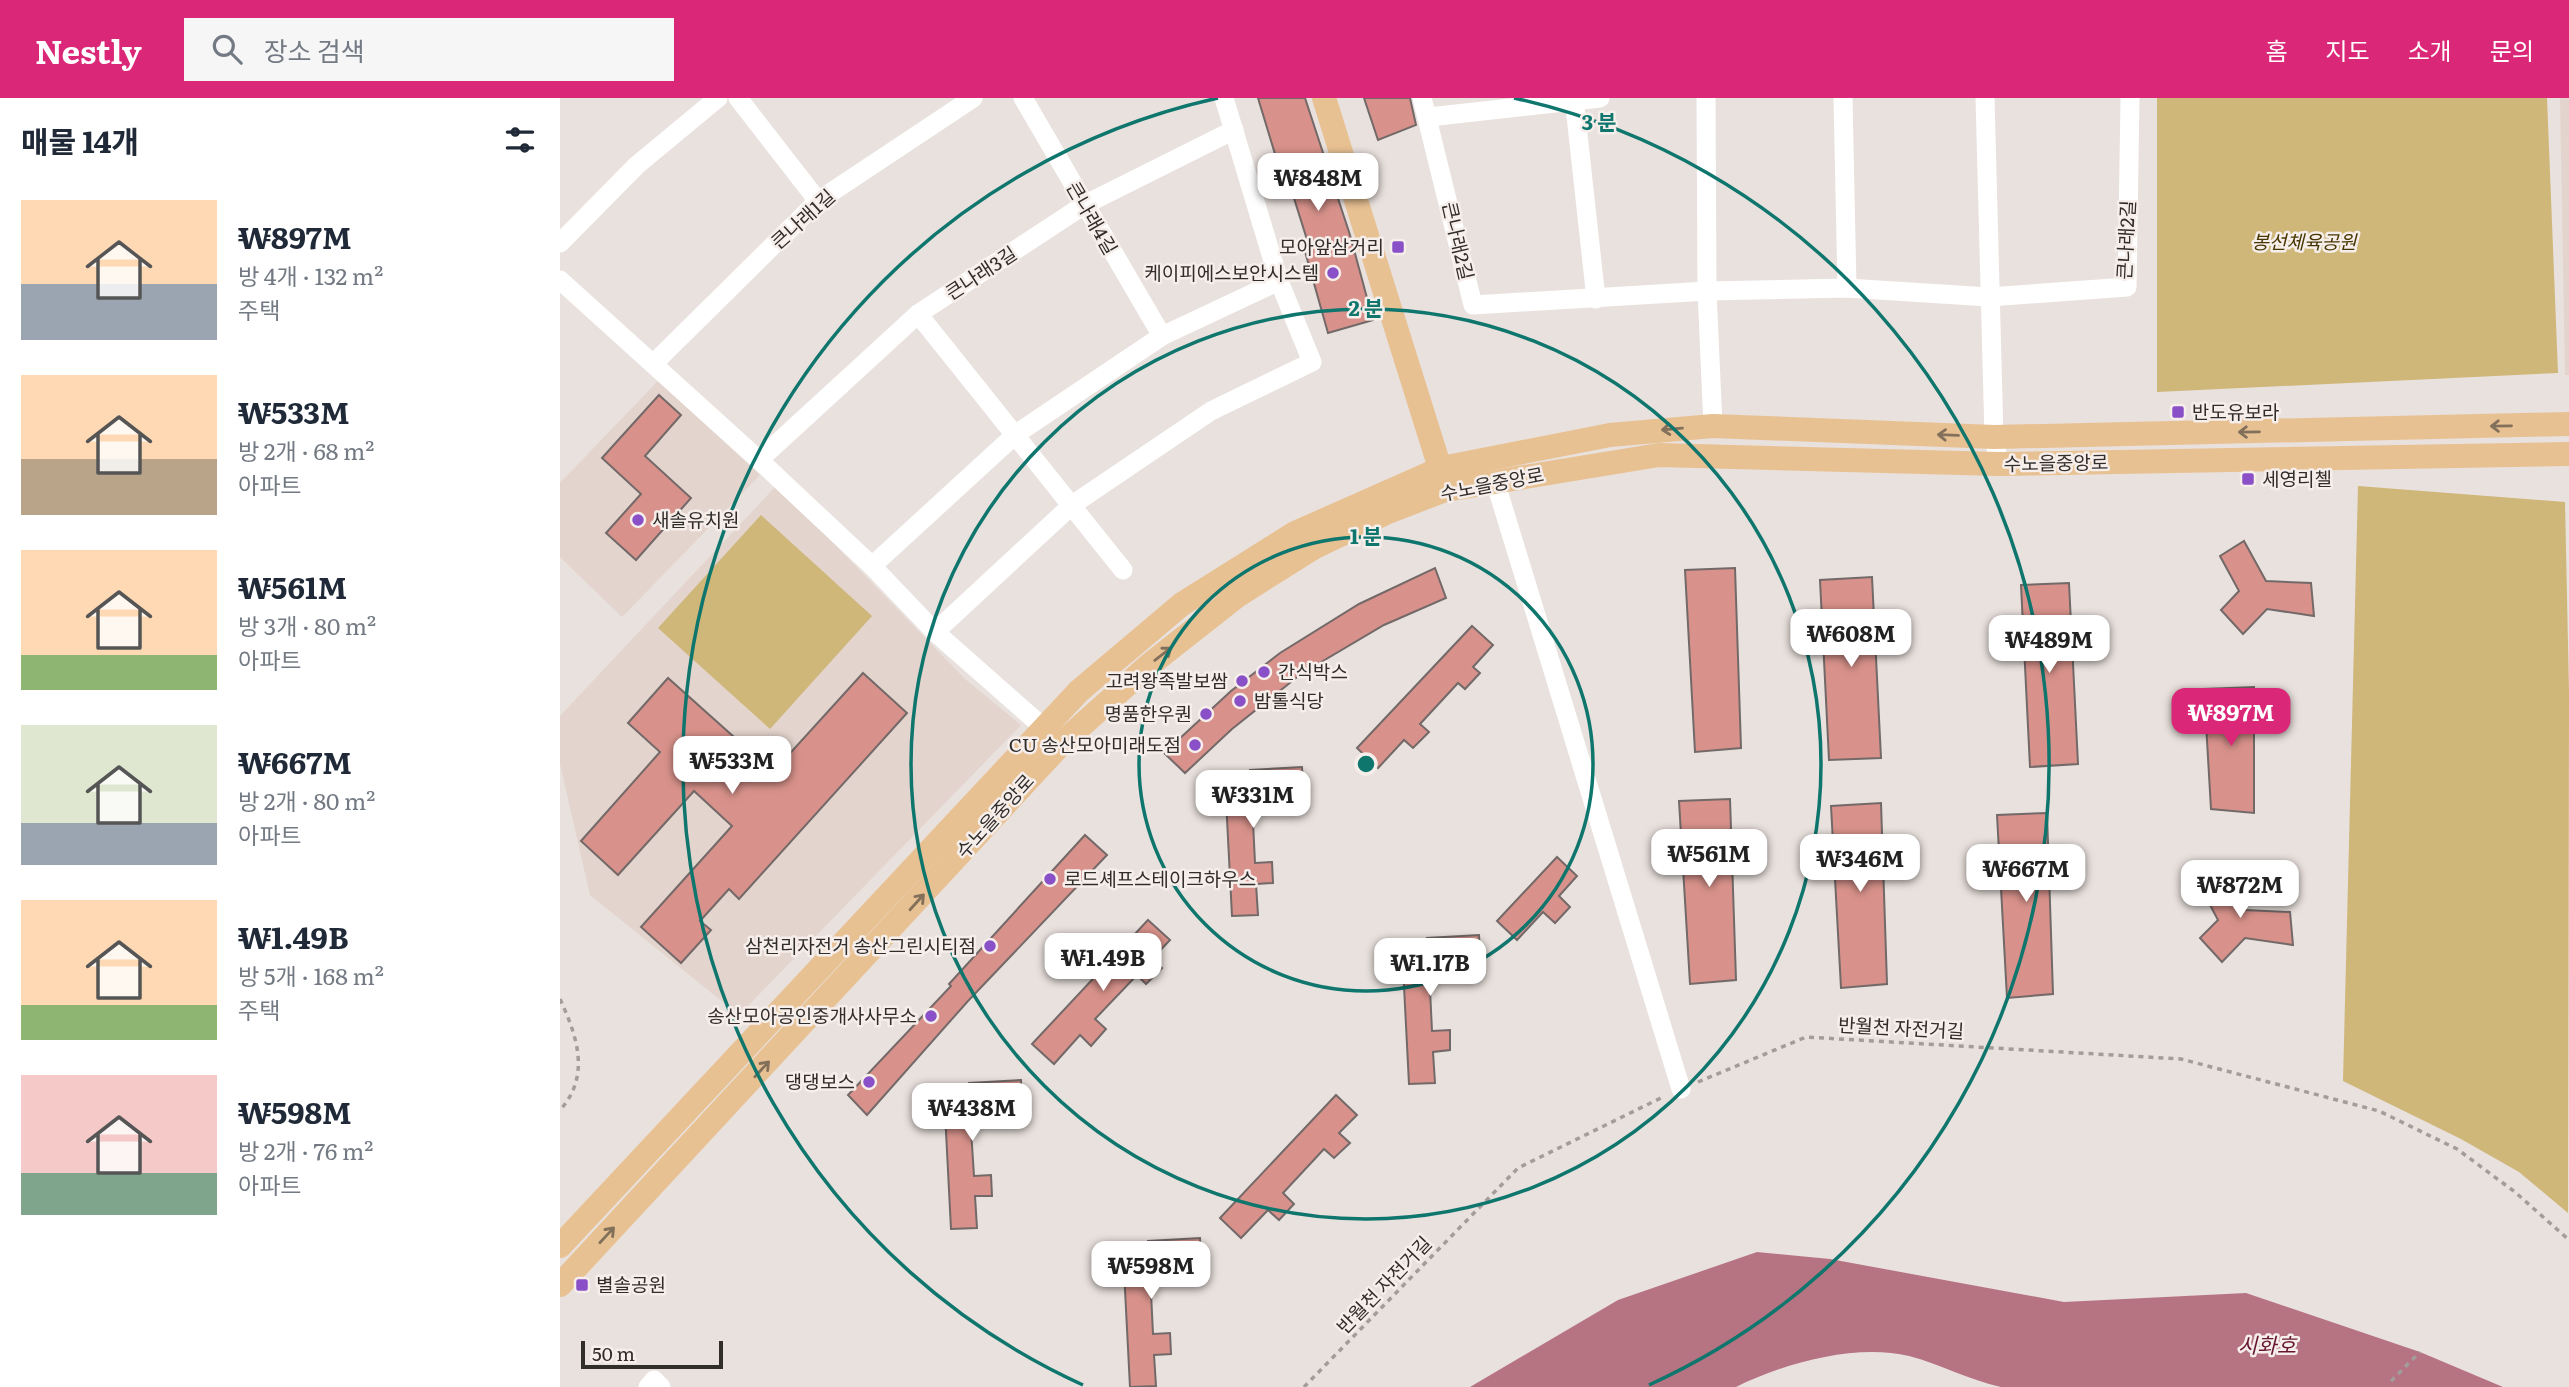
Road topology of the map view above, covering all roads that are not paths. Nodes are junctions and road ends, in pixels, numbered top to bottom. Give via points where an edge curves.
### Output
1 (718, 98) edge
2 (738, 98) edge
3 (973, 98) edge
4 (1023, 98) edge
5 (1224, 98) edge
6 (1324, 98) edge
7 (1422, 98) edge
8 (1600, 98) edge
9 (1706, 98) edge
10 (1843, 98) edge
11 (1985, 98) edge
12 (2130, 98) edge
13 (1574, 99) edge
14 (1429, 117) junction
15 (1234, 130) junction
16 (818, 201) junction
17 (1084, 205) junction
18 (560, 243) edge
19 (560, 280) edge
20 (1279, 281) junction
21 (1847, 288) junction
22 (1707, 291) junction
23 (1989, 297) junction
24 (1596, 299) junction
25 (918, 314) junction
26 (1162, 336) junction
27 (653, 364) junction
28 (2569, 424) edge
29 (1713, 426) junction
30 (1016, 434) junction
31 (1994, 437) junction
32 (2569, 454) edge
33 (759, 460) junction
34 (1999, 464) junction
35 (1492, 471) junction
36 (1443, 479) junction
37 (1072, 505) junction
38 (872, 566) junction
39 (1123, 570) dead end
40 (935, 632) junction
41 (1053, 736) junction
42 (1681, 1089) road end
43 (560, 1246) edge
44 (560, 1285) edge
45 (648, 1387) edge
46 (661, 1387) edge

1 - 18 street via 637,164
2 - 16 street
3 - 16 street, 큰나래1길
4 - 17 street, 큰나래4길
5 - 15 street
6 - 36 main road
7 - 14 street, 큰나래2길
8 - 13 street
9 - 22 street
10 - 21 street
11 - 23 street
12 - 23 street, 큰나래2길 via 2127,287
13 - 14 street
13 - 24 street
14 - 24 street, 큰나래2길 via 1473,305
15 - 17 street, 큰나래3길
15 - 20 street
16 - 27 street, 큰나래1길
17 - 25 street, 큰나래3길
17 - 26 street, 큰나래4길
19 - 27 street
20 - 26 street
20 - 37 street via 1312,362 1210,411
21 - 22 street, 큰나래2길
21 - 23 street, 큰나래2길
22 - 24 street, 큰나래2길
22 - 29 street
23 - 31 street
25 - 30 street
25 - 33 street, 큰나래3길
26 - 30 street
27 - 33 street
28 -> 31 main road, 수노을중앙로
31 -> 29 main road, 수노을중앙로
29 -> 35 main road, 수노을중앙로 via 1610,435
30 - 37 street
30 - 38 street
31 - 34 street
32 - 34 main road, 수노을중앙로
33 - 38 street
34 - 35 main road, 수노을중앙로 via 1659,455
35 - 36 main road, 수노을중앙로
35 - 42 street
36 - 41 main road, 수노을중앙로 via 1295,533 1182,604 1079,691
37 - 39 street
37 - 40 street
38 - 40 street
40 - 41 street
41 - 43 main road, 수노을중앙로
44 -> 41 main road, 수노을중앙로
45 - 46 street via 654,1380

